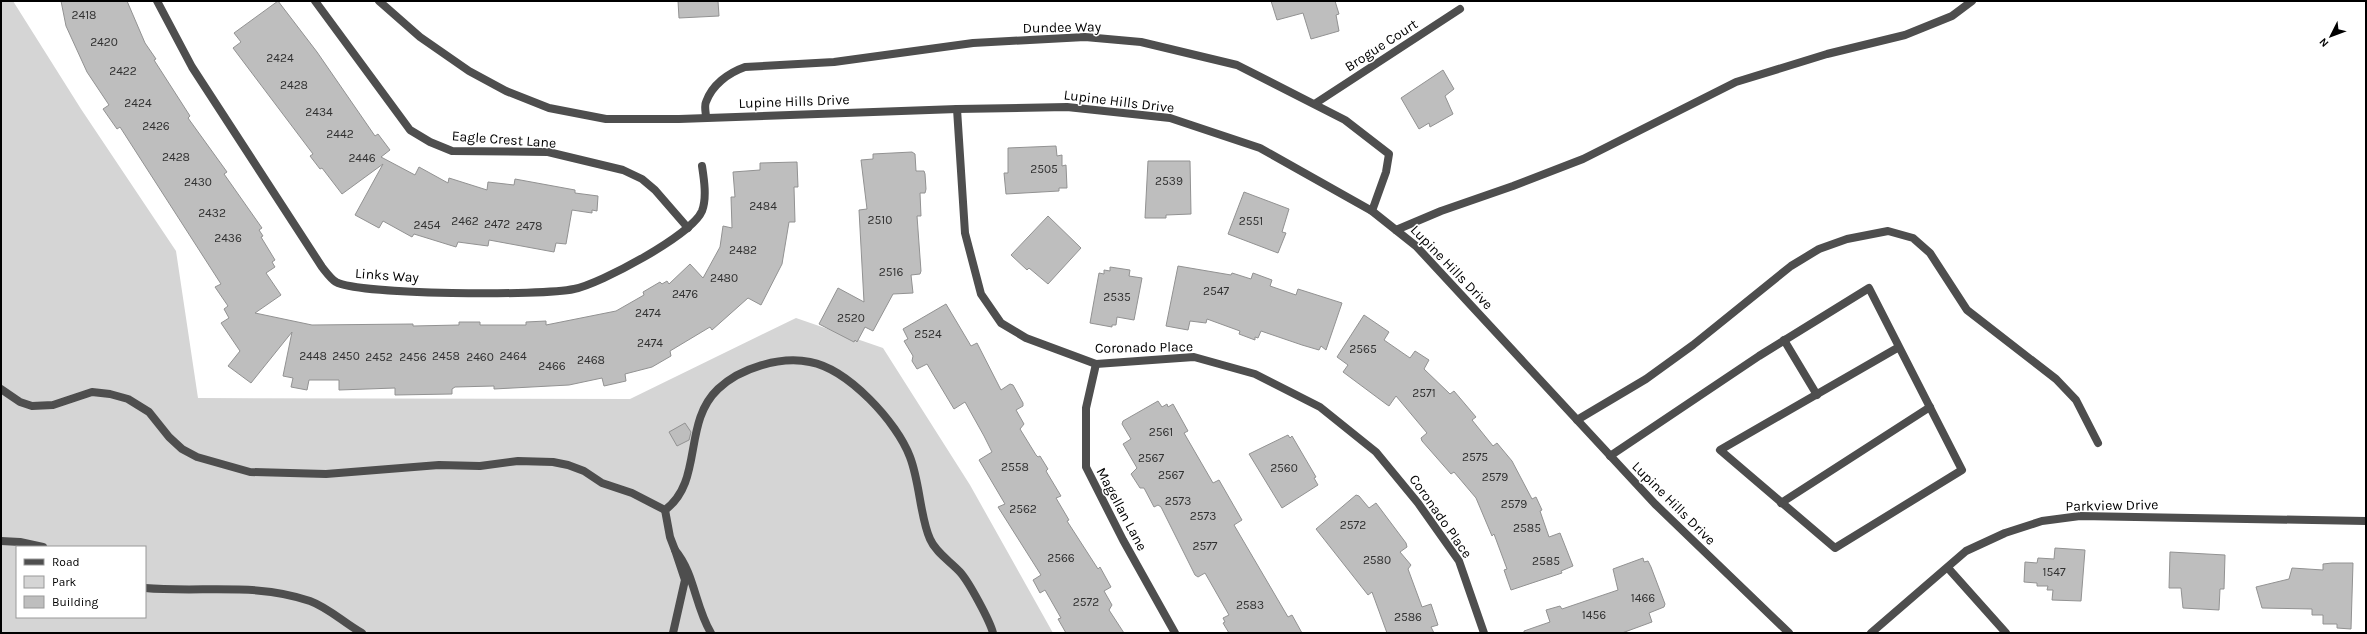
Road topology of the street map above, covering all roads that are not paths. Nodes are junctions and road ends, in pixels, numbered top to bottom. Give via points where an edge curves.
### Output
1 (157, 1) edge
2 (315, 1) edge
3 (379, 1) edge
4 (1972, 1) edge
5 (1460, 9) dead end
6 (1316, 103) junction
7 (957, 108) junction
8 (706, 117) junction
9 (702, 166) dead end
10 (1372, 211) junction
11 (688, 228) junction
12 (1396, 230) junction
13 (1784, 340) junction
14 (1899, 347) junction
15 (1096, 364) junction
16 (1, 389) edge
17 (1817, 394) junction
18 (1930, 407) junction
19 (1577, 420) junction
20 (2098, 443) dead end
21 (1610, 456) junction
22 (1781, 502) junction
23 (664, 510) junction
24 (2366, 521) edge
25 (1, 541) edge
26 (38, 546) edge
27 (675, 550) junction
28 (1948, 568) junction
29 (146, 588) edge
30 (362, 633) edge
31 (673, 633) edge
32 (710, 633) edge
33 (993, 633) edge
34 (1176, 633) edge
35 (1484, 633) edge
36 (1789, 633) edge
37 (1871, 633) edge
38 (2006, 633) edge

1 - 11 street, Links Way via 192,67 322,267 336,282 358,289 481,293 574,289 598,281 666,244
2 - 11 street, Eagle Crest Lane via 410,130 452,151 548,152 623,170 642,179 655,190
3 - 8 street, Lupine Hills Drive via 420,37 469,71 506,91 549,108 606,119
4 - 12 street via 1952,16 1905,35 1826,54 1736,82 1583,159 1441,210
5 - 6 street, Brogue Court
6 - 8 street, Dundee Way via 1237,65 1141,42 1085,37 973,43 834,62 745,67 734,71 716,85 705,103
6 - 10 street, Dundee Way via 1345,120 1389,154 1386,172
7 - 8 street, Lupine Hills Drive
7 - 10 street, Lupine Hills Drive via 1067,107 1170,118 1260,148
7 - 15 street, Coronado Place via 965,233 981,294 1001,323 1020,334
9 - 11 street, Links Way via 702,211
10 - 12 street, Lupine Hills Drive
12 - 19 street, Lupine Hills Drive via 1416,246
13 - 14 street via 1869,288
13 - 17 street
13 - 21 street
14 - 17 street
14 - 18 street
15 - 34 street, Magellan Lane via 1086,408 1086,467 1123,540
15 - 35 street, Coronado Place via 1194,357 1255,374 1320,407 1376,452 1418,503 1459,561
16 - 23 street via 20,402 32,406 53,405 92,392 128,399 150,412 182,449 197,457 250,472 352,473 439,464 480,466 553,462 584,471 602,483 632,493
17 - 22 street via 1720,450
18 - 22 street
18 - 22 street via 1962,470 1835,548
19 - 20 street via 1646,379 1693,345 1791,266 1819,249 1847,239 1888,231 1913,238 1930,253 1967,310 2056,379 2076,400
19 - 21 street, Lupine Hills Drive
21 - 36 street, Lupine Hills Drive via 1655,504
23 - 27 street
23 - 33 street via 679,496 686,483 695,429 708,400 717,390 744,373 777,362 810,362 823,366 841,376 880,410 904,444 916,474 930,539 965,578 988,618
24 - 28 street, Parkview Drive via 2080,516 2042,521 2005,533 1966,552
25 - 26 street
27 - 31 street via 684,580
27 - 32 street via 683,561
28 - 37 street, Parkview Drive
28 - 38 street
29 - 30 street via 256,590 279,593 311,602

